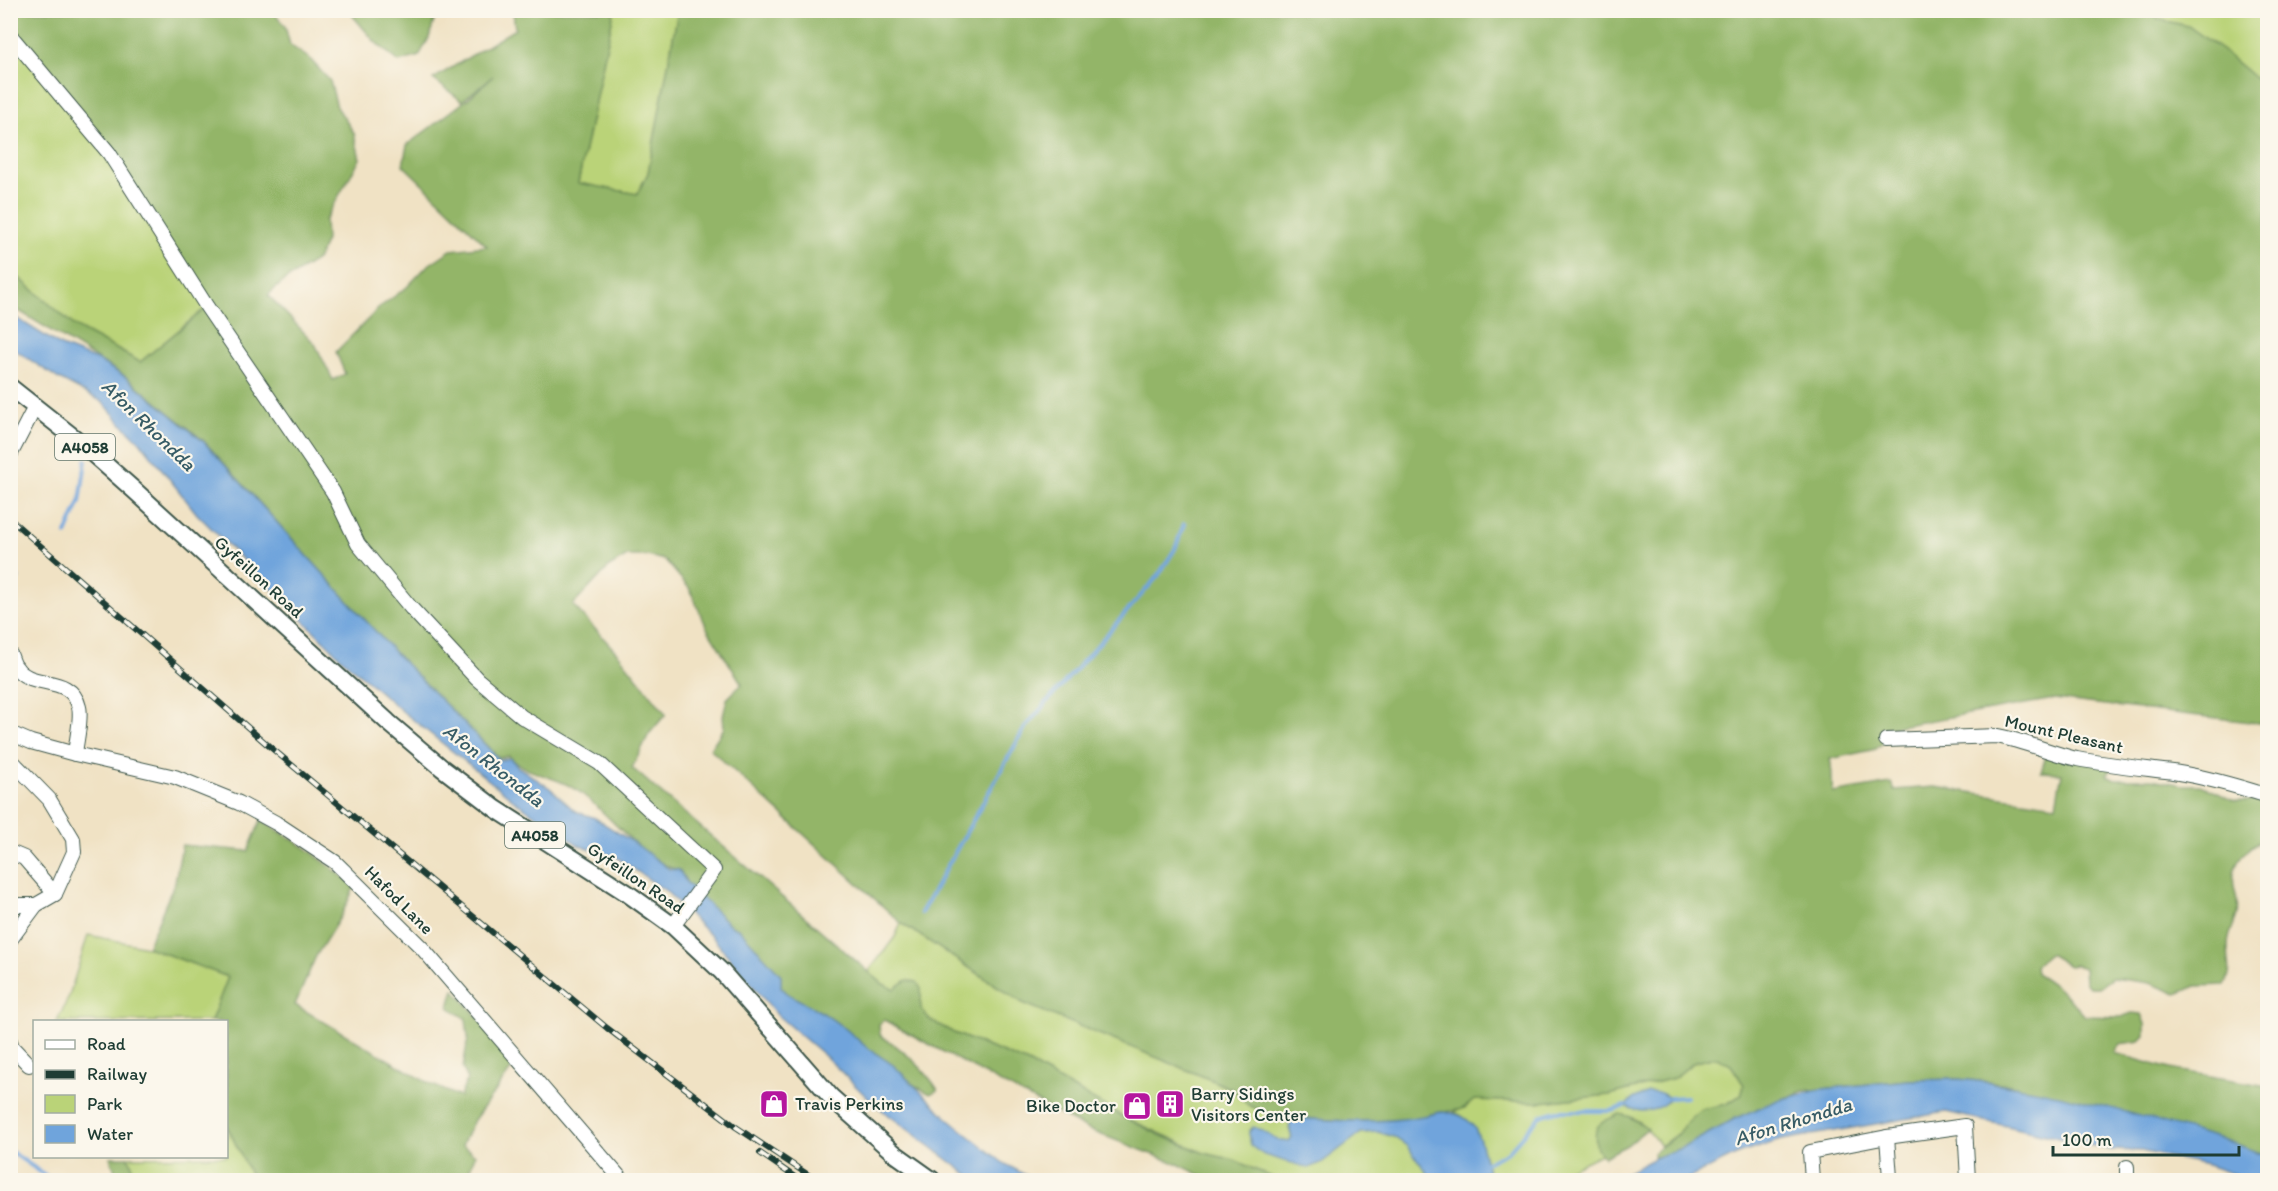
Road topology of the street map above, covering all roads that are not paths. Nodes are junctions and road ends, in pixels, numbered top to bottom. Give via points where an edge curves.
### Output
1 (10, 35) edge
2 (10, 387) edge
3 (35, 407) junction
4 (12, 448) edge
5 (10, 654) edge
6 (10, 733) edge
7 (1886, 740) dead end
8 (75, 754) junction
9 (10, 759) edge
10 (2268, 796) edge
11 (10, 852) edge
12 (55, 894) junction
13 (10, 904) edge
14 (36, 905) junction
15 (678, 920) junction
16 (10, 940) edge
17 (10, 1041) edge
18 (29, 1065) dead end
19 (1887, 1137) junction
20 (1890, 1178) dead end
21 (622, 1180) edge
22 (932, 1180) edge
23 (1812, 1180) edge
24 (1968, 1180) edge

1 - 15 street via 109,153 207,307 333,492 358,544 411,608 477,679 522,717 599,763 714,870
2 - 3 main road, A4058
3 - 4 street
3 - 15 main road, Gyfeillon Road / A4058 via 134,489 442,768 496,809 627,893
5 - 8 street via 16,669 28,677 71,691 80,708
6 - 8 street, Hafod Lane
7 - 10 street, Mount Pleasant via 1998,736 2047,752 2174,772
8 - 21 street, Hafod Lane via 175,777 239,803 335,862 422,948
9 - 12 street via 49,800 73,839 74,852
11 - 12 street via 24,858
12 - 14 street
13 - 14 street
14 - 16 street
15 - 22 main road, Gyfeillon Road / A4058 via 831,1097
17 - 18 street
19 - 20 street
19 - 23 street via 1810,1152
19 - 24 street via 1965,1126

